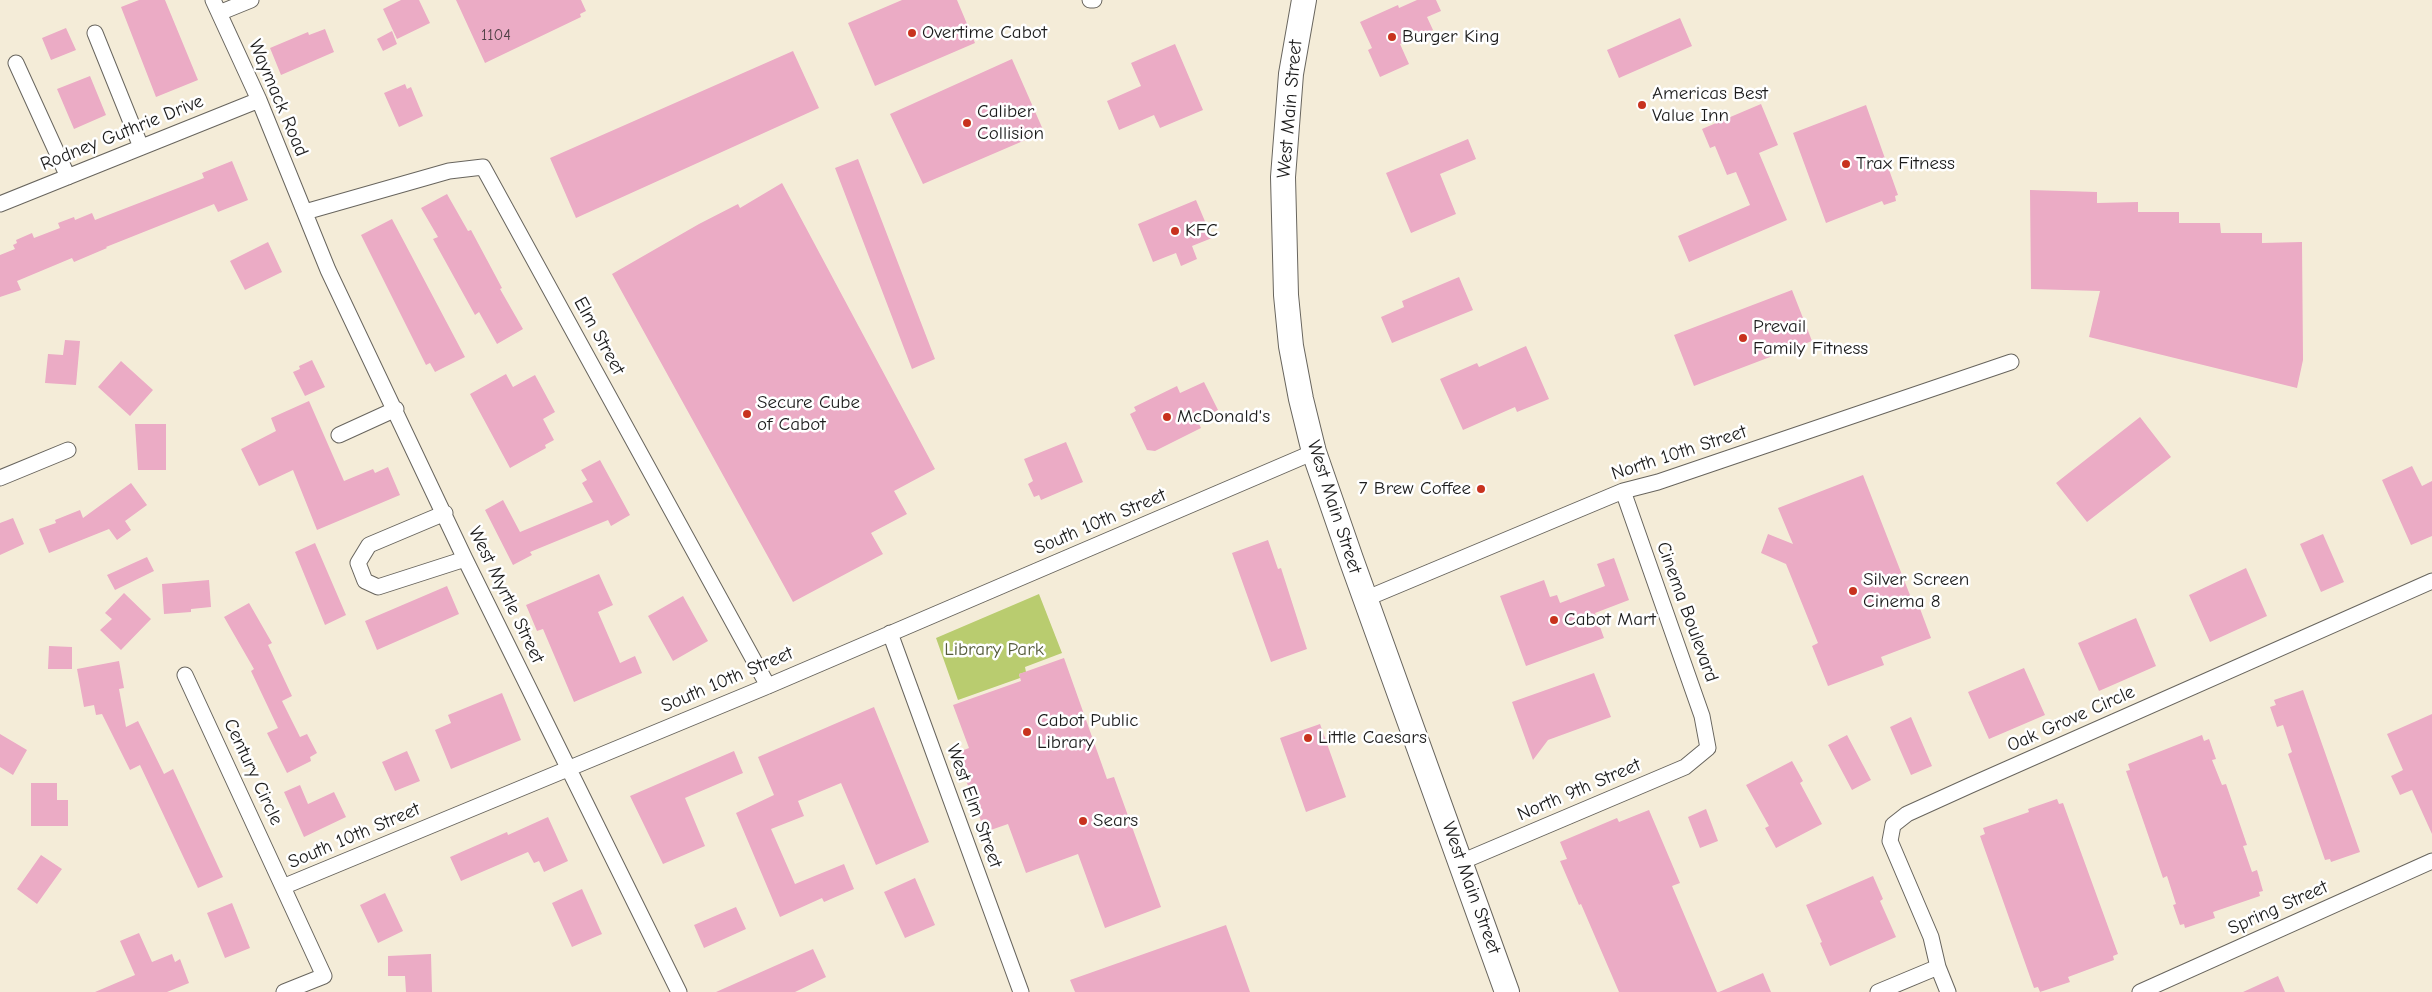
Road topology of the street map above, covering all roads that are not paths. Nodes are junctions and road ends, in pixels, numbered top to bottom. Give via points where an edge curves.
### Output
1 (251, 0) edge
2 (1090, 0) edge
3 (1094, 0) edge
4 (1304, 0) edge
5 (216, 7) edge
6 (96, 33) dead end
7 (16, 62) dead end
8 (258, 100) junction
9 (142, 147) junction
10 (68, 177) junction
11 (0, 204) edge
12 (305, 212) junction
13 (2011, 362) dead end
14 (396, 410) junction
15 (339, 435) dead end
16 (68, 450) dead end
17 (1314, 452) junction
18 (0, 478) edge
19 (1623, 491) junction
20 (445, 513) junction
21 (465, 559) junction
22 (2432, 580) edge
23 (1365, 599) junction
24 (890, 633) junction
25 (185, 675) dead end
26 (768, 686) junction
27 (1708, 748) joint
28 (569, 767) junction
29 (2432, 861) edge
30 (1461, 862) junction
31 (285, 886) junction
32 (1938, 967) junction
33 (284, 992) edge
34 (679, 992) edge
35 (1021, 992) edge
36 (1507, 992) edge
37 (1878, 992) edge
38 (1948, 992) edge
39 (2140, 992) edge

1 - 5 street
2 - 3 street
4 - 17 main road, West Main Street via 1285,126 1283,242 1291,346
5 - 8 street, Waymack Road
6 - 9 street
7 - 10 street
8 - 9 street, Rodney Guthrie Drive
8 - 12 street, Waymack Road
9 - 10 street, Rodney Guthrie Drive
10 - 11 street, Rodney Guthrie Drive
12 - 14 street, West Myrtle Street via 328,270
12 - 26 street, Elm Street via 449,171 483,167
13 - 19 street, North 10th Street
14 - 15 street
14 - 20 street, West Myrtle Street
16 - 18 street
17 - 23 main road, West Main Street
17 - 24 street, South 10th Street
19 - 23 street, North 10th Street
19 - 27 street, Cinema Boulevard via 1702,716
20 - 21 street, West Myrtle Street
20 - 21 street via 369,545 358,563 366,582 378,587
21 - 28 street, West Myrtle Street
22 - 32 street, Oak Grove Circle via 1907,814 1893,825 1890,841 1931,937
23 - 30 main road, West Main Street
24 - 26 street, South 10th Street
24 - 35 street, West Elm Street
25 - 31 street, Century Circle
26 - 28 street, South 10th Street
27 - 30 street, North 9th Street via 1685,767
28 - 31 street, South 10th Street
28 - 34 street, West Myrtle Street
29 - 39 street, Spring Street
30 - 36 main road, West Main Street
31 - 33 street, South 10th Street via 324,976
32 - 37 street
32 - 38 street, Oak Grove Circle

